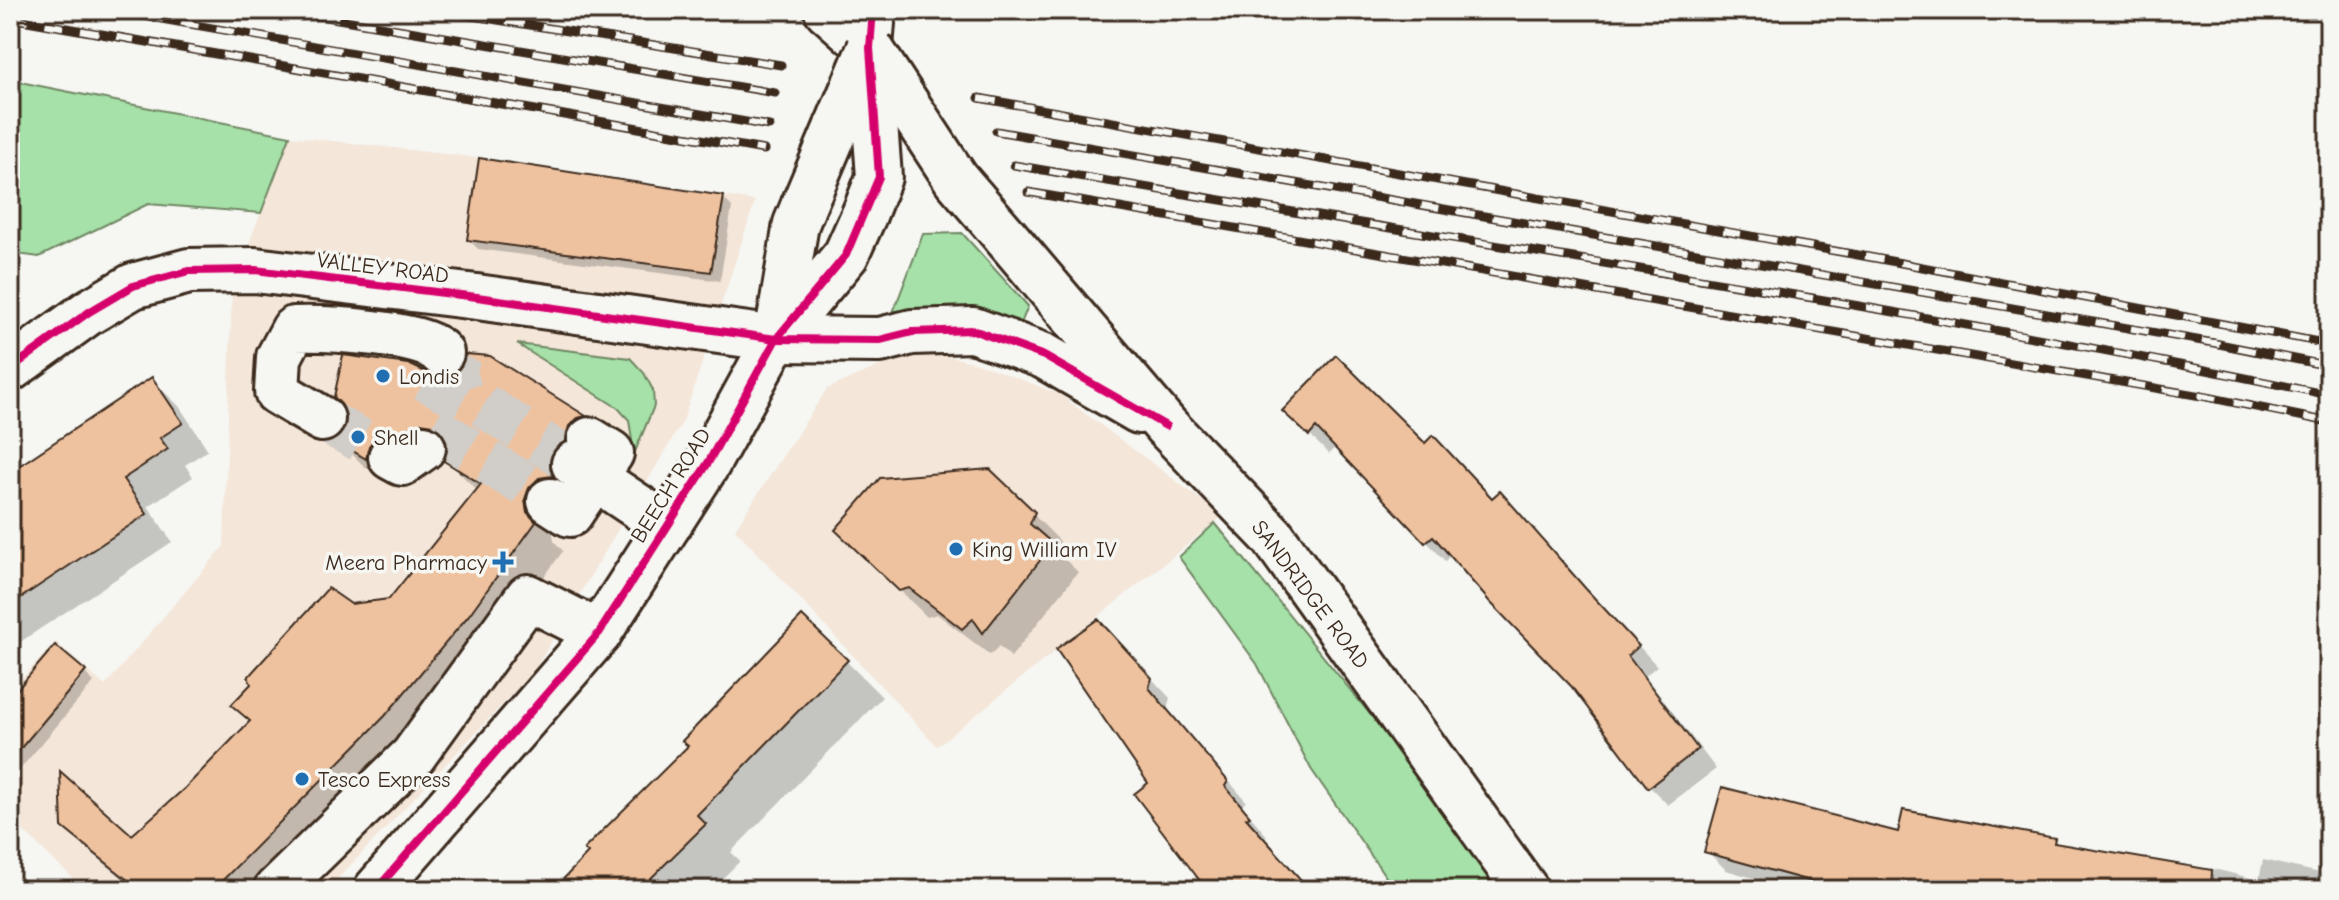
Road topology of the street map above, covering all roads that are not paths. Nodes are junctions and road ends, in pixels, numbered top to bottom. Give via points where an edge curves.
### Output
1 (828, 11) edge
2 (872, 29) edge
3 (477, 297) junction
4 (776, 339) junction
5 (10, 369) edge
6 (322, 419) tunnel mouth
7 (1166, 426) junction
8 (550, 501) tunnel mouth
9 (667, 526) junction
10 (599, 633) junction
11 (276, 890) edge
12 (376, 890) edge
13 (1526, 890) edge

1 - 2 street, SANDRIDGE ROAD
2 - 4 street, BEECH ROAD, bridge via 796,224
2 - 4 street, BEECH ROAD, bridge via 879,177 846,255
2 - 7 street, SANDRIDGE ROAD, bridge via 956,179
3 - 4 street, VALLEY ROAD
3 - 5 street, VALLEY ROAD via 255,270 189,271 133,286
3 - 6 street via 450,353 403,337 294,329 279,357 277,392
4 - 7 street, VALLEY ROAD via 880,340 912,332 973,330 1044,356
4 - 9 street, BEECH ROAD
7 - 13 street, SANDRIDGE ROAD via 1273,537
8 - 9 street via 570,514 587,460
9 - 10 street, BEECH ROAD
10 - 11 street via 528,597 413,756
10 - 12 street, BEECH ROAD

